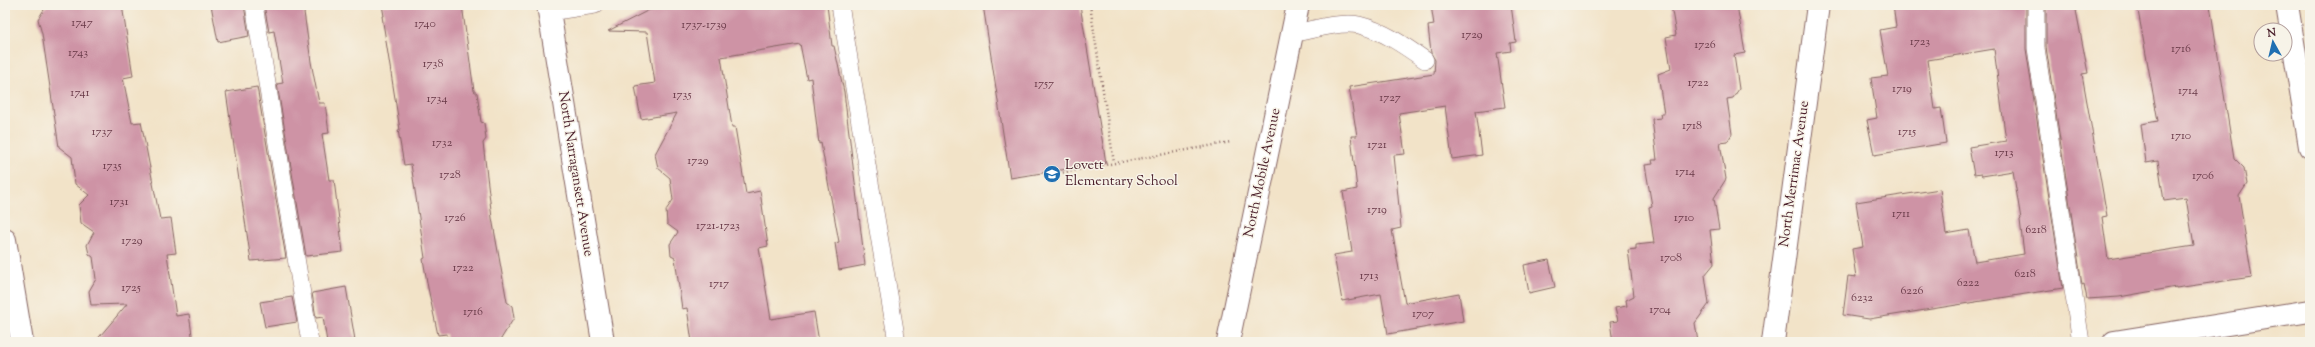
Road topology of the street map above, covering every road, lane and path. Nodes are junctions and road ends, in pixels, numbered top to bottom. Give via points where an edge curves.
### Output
1 (254, 5) edge
2 (596, 5) edge
3 (840, 5) edge
4 (1090, 5) edge
5 (1298, 5) edge
6 (1818, 5) edge
7 (2036, 5) edge
8 (2287, 5) edge
9 (548, 9) edge
10 (1292, 34) junction
11 (1425, 60) dead end
12 (1231, 142) dead end
13 (2310, 147) edge
14 (1114, 164) junction
15 (1055, 174) dead end
16 (5, 240) edge
17 (2310, 311) edge
18 (22, 342) edge
19 (310, 342) edge
20 (603, 342) edge
21 (896, 342) edge
22 (1228, 342) edge
23 (1772, 342) edge
24 (2081, 342) edge
25 (2114, 342) edge

1 - 19 lane
2 - 9 lane
3 - 21 lane
4 - 14 path
5 - 10 street, North Mobile Avenue
6 - 23 street, North Merrimac Avenue
7 - 24 lane via 2036,48
8 - 13 street
9 - 20 street, North Narragansett Avenue
10 - 11 lane via 1359,25 1396,40
10 - 22 street, North Mobile Avenue
12 - 14 path
14 - 15 path
16 - 18 street
17 - 25 street

